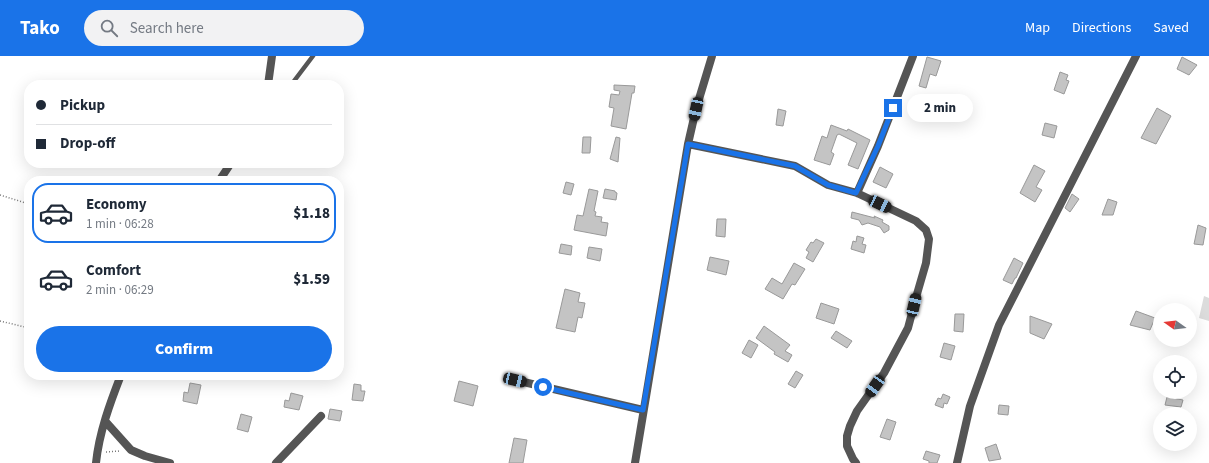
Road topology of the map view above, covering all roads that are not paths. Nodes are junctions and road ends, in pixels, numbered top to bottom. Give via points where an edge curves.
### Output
1 (272, 56) edge
2 (313, 56) edge
3 (712, 56) edge
4 (913, 56) edge
5 (1136, 56) edge
6 (269, 80) edge
7 (296, 80) edge
8 (688, 144) junction
9 (856, 193) junction
10 (119, 380) edge
11 (515, 380) dead end
12 (643, 410) junction
13 (321, 416) dead end
14 (105, 421) junction
15 (96, 463) edge
16 (170, 463) edge
17 (276, 463) edge
18 (635, 463) edge
19 (856, 463) edge
20 (956, 463) edge

1 - 6 street
2 - 7 lane
3 - 8 street
4 - 9 street via 878,146
5 - 20 street via 999,325 970,406
8 - 9 street via 795,166 828,185
8 - 12 street
9 - 19 street via 916,221 926,230 929,239 926,263 908,328 884,374 857,411 850,426 847,446
10 - 14 street
11 - 12 street
12 - 18 street
13 - 17 street
14 - 15 street
14 - 16 street via 131,450

